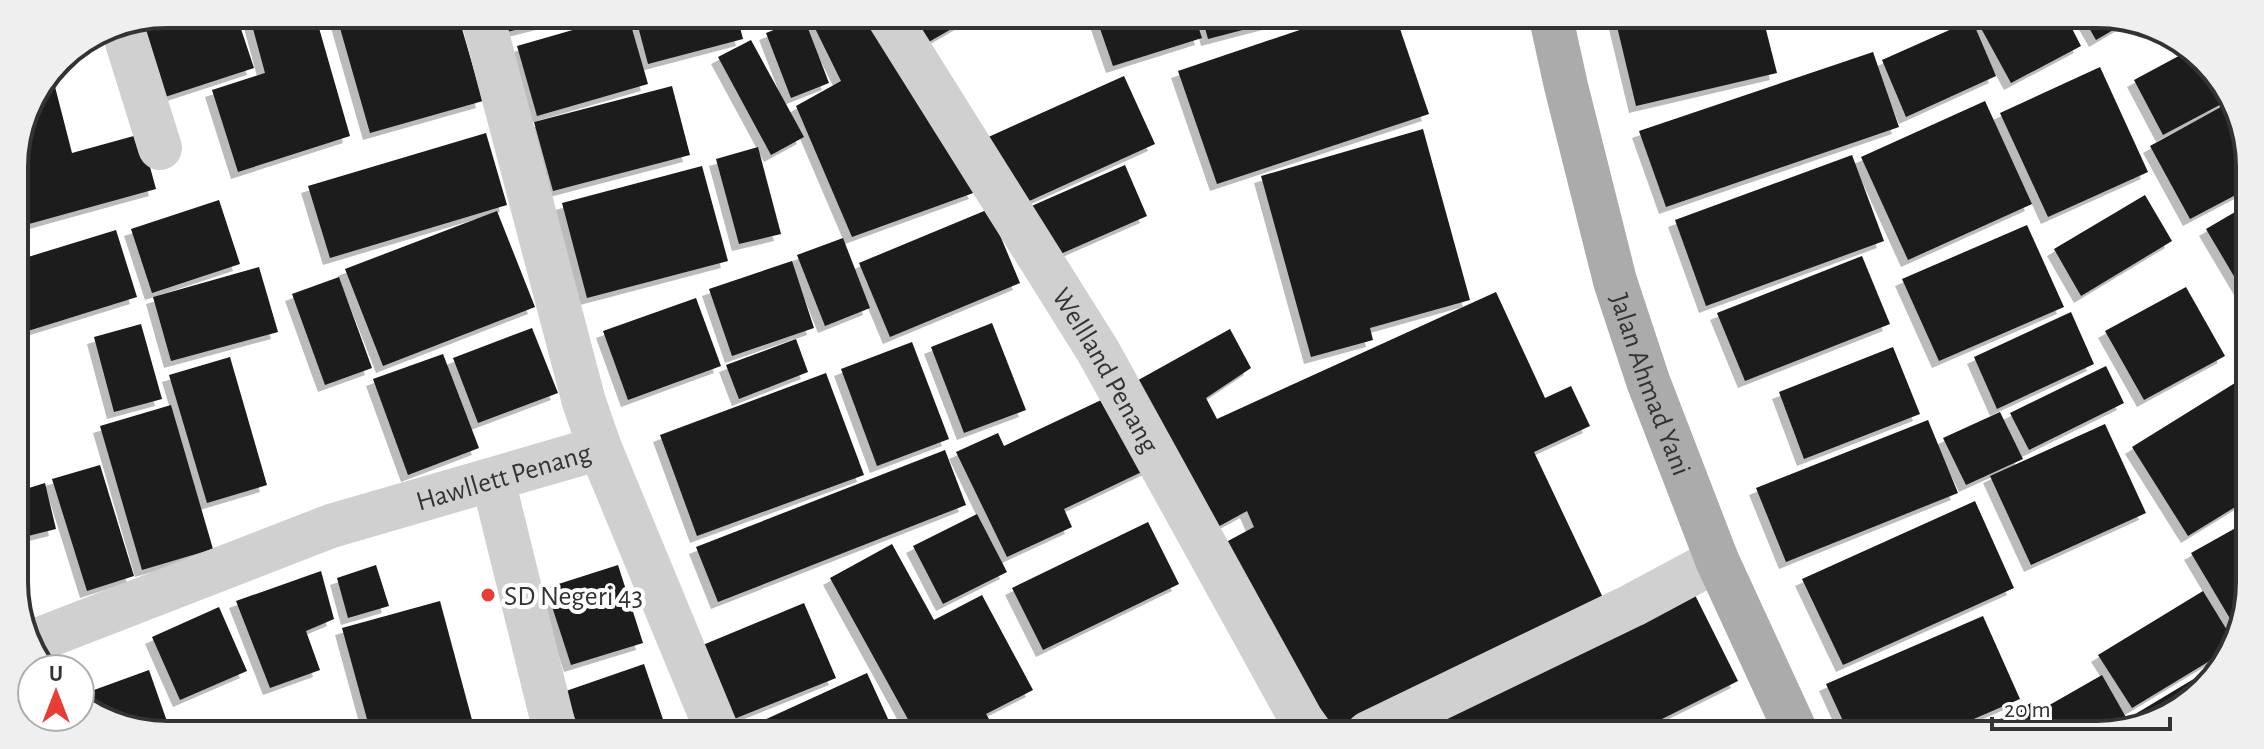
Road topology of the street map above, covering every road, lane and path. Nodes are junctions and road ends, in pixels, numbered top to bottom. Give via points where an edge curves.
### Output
1 (485, 28) edge
2 (896, 28) edge
3 (1553, 28) edge
4 (125, 34) edge
5 (160, 148) dead end
6 (600, 448) junction
7 (493, 480) junction
8 (1717, 560) junction
9 (40, 639) edge
10 (553, 721) edge
11 (713, 721) edge
12 (1303, 721) edge
13 (1393, 721) edge
14 (1785, 721) edge

1 - 6 street, Hawllett Penang
2 - 12 street, Wellland Penang via 1098,351
3 - 8 main road, Jalan Ahmad Yani via 1615,281
4 - 5 street
6 - 7 street, Hawllett Penang
6 - 11 street
7 - 9 street, Hawllett Penang via 331,526
7 - 10 street
8 - 13 street
8 - 14 main road, Jalan Ahmad Yani

